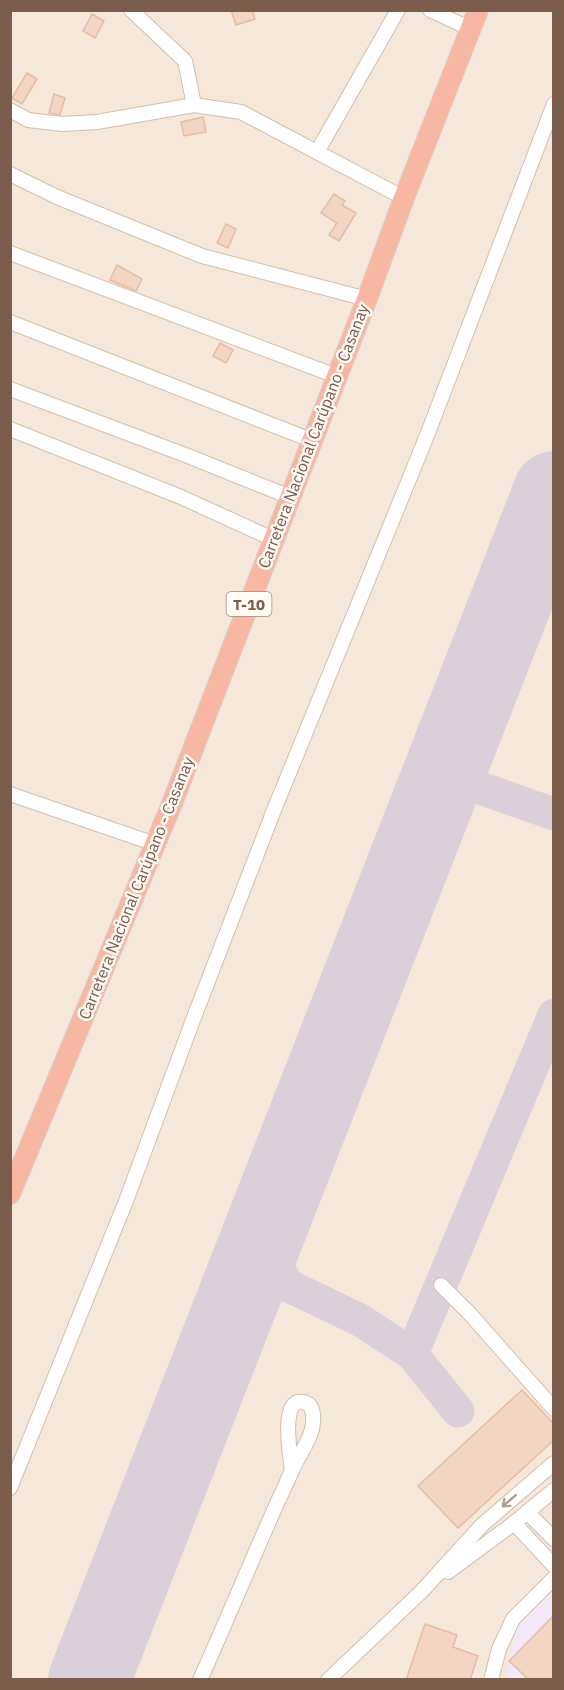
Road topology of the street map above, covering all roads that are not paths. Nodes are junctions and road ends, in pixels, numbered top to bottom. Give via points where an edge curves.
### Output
1 (131, 10) edge
2 (398, 10) edge
3 (430, 10) edge
4 (474, 20) edge
5 (554, 104) edge
6 (194, 105) junction
7 (10, 110) edge
8 (317, 152) junction
9 (10, 174) edge
10 (404, 198) junction
11 (10, 253) edge
12 (366, 299) junction
13 (10, 322) edge
14 (336, 376) junction
15 (10, 389) edge
16 (10, 429) edge
17 (311, 441) junction
18 (290, 496) junction
19 (273, 539) junction
20 (10, 794) edge
21 (155, 844) junction
22 (10, 1194) edge
23 (441, 1285) dead end
24 (548, 1394) edge
25 (554, 1409) edge
26 (554, 1462) edge
27 (292, 1471) dead end
28 (10, 1488) edge
29 (554, 1490) edge
30 (527, 1512) junction
31 (514, 1523) junction
32 (554, 1539) edge
33 (554, 1566) edge
34 (554, 1578) edge
35 (422, 1591) junction
36 (200, 1680) edge
37 (328, 1680) edge
38 (491, 1680) edge

1 - 6 street via 184,61
2 - 8 street
3 - 4 street
4 - 10 highway, Carretera Nacional Carúpano - Casanay / T-10
5 - 28 street via 426,438 274,810 126,1201
6 - 7 street via 97,122 62,124 28,120
6 - 8 street via 241,111
8 - 10 street
9 - 12 street via 202,256
10 - 12 highway, Carretera Nacional Carúpano - Casanay / T-10
11 - 14 street
12 - 14 highway, Carretera Nacional Carúpano - Casanay / T-10
13 - 17 street
14 - 17 highway, Carretera Nacional Carúpano - Casanay / T-10
15 - 18 street
16 - 19 street via 181,497
17 - 18 highway, Carretera Nacional Carúpano - Casanay / T-10
18 - 19 highway, Carretera Nacional Carúpano - Casanay / T-10
19 - 21 highway, Carretera Nacional Carúpano - Casanay / T-10
20 - 21 street
21 - 22 highway, Carretera Nacional Carúpano - Casanay / T-10
23 - 24 street
24 - 25 street
26 -> 35 street via 482,1525
27 - 36 street
29 - 30 street
30 - 31 street
30 - 32 street
31 - 33 street
31 - 35 street
34 - 38 street via 513,1619
35 - 37 street

